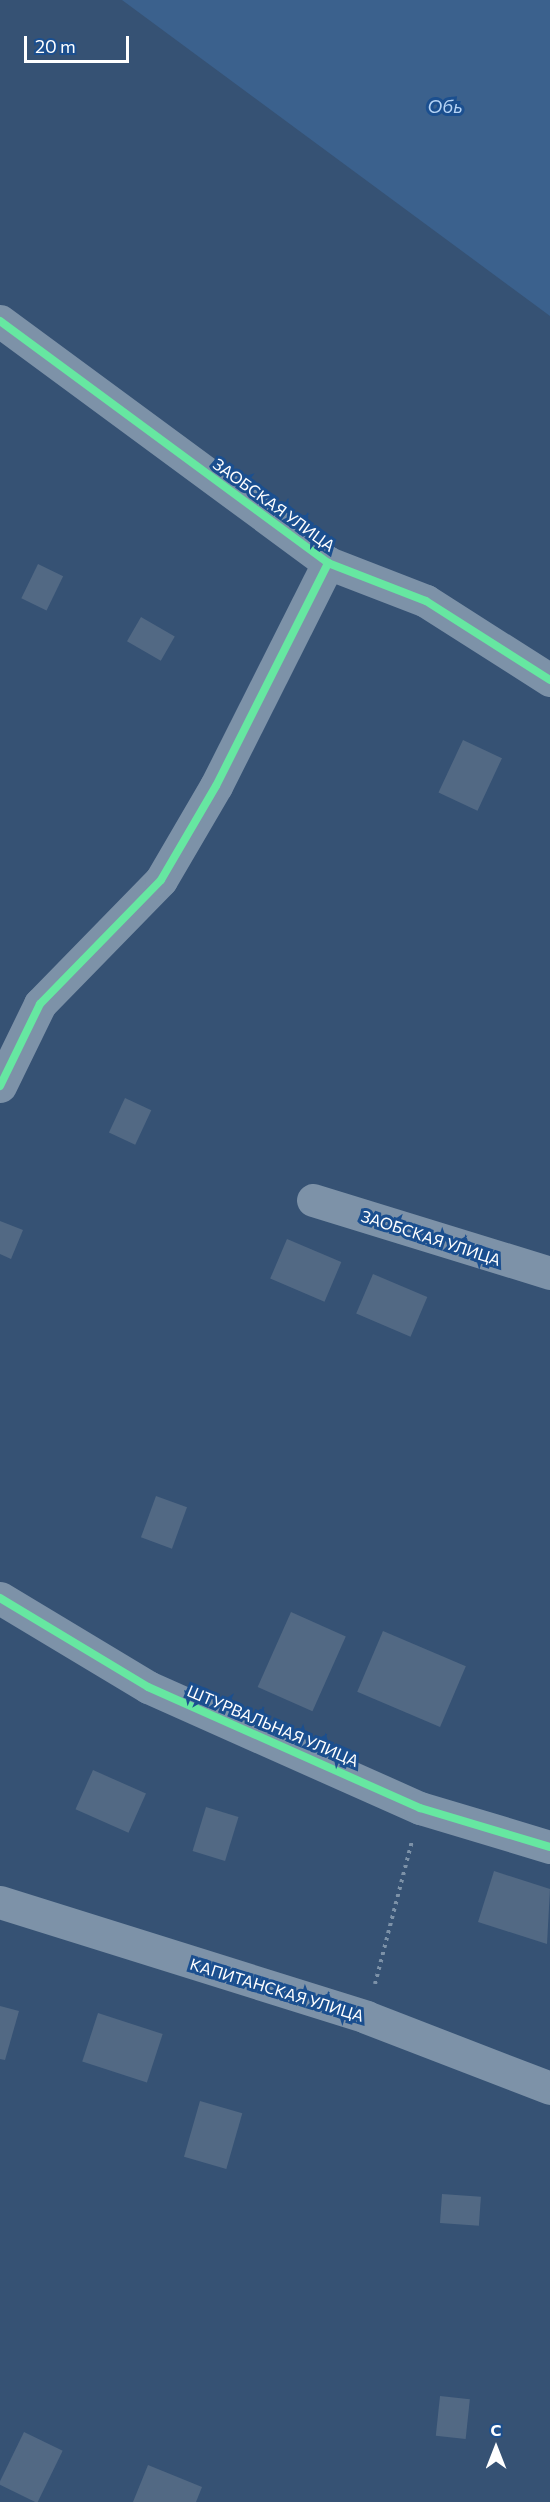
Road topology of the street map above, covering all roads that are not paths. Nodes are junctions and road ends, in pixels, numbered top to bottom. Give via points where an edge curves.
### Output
1 (0, 321) edge
2 (328, 563) junction
3 (550, 680) edge
4 (0, 1086) edge
5 (313, 1200) dead end
6 (550, 1273) edge
7 (0, 1598) edge
8 (550, 1847) edge
9 (0, 1902) edge
10 (550, 2088) edge

1 - 2 street, ЗАОБСКАЯ УЛИЦА
2 - 3 street, ЗАОБСКАЯ УЛИЦА via 426,601
2 - 4 street via 216,786 160,880 40,1004
5 - 6 street, ЗАОБСКАЯ УЛИЦА
7 - 8 street, ШТУРВАЛЬНАЯ УЛИЦА via 148,1687 420,1808
9 - 10 street, КАПИТАНСКАЯ УЛИЦА via 366,2017

